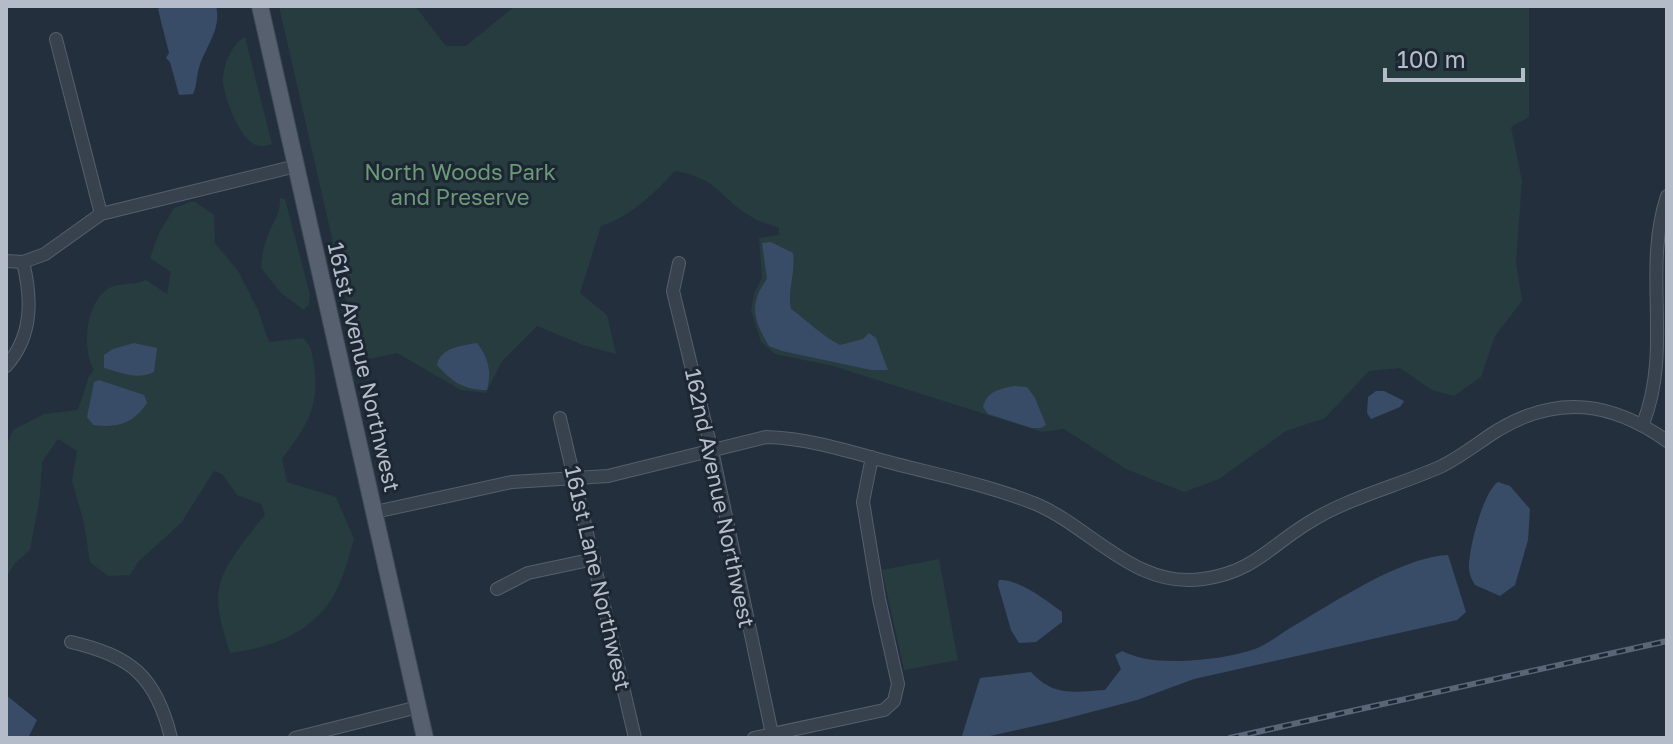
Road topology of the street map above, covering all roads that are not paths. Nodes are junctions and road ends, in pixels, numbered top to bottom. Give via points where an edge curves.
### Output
1 (260, 6) edge
2 (56, 39) dead end
3 (296, 166) junction
4 (1667, 196) edge
5 (101, 214) junction
6 (6, 261) edge
7 (23, 262) junction
8 (679, 263) dead end
9 (6, 366) edge
10 (560, 418) dead end
11 (1643, 424) junction
12 (1667, 441) edge
13 (711, 450) junction
14 (872, 457) junction
15 (575, 478) junction
16 (375, 512) junction
17 (594, 559) junction
18 (497, 589) dead end
19 (71, 642) dead end
20 (418, 707) junction
21 (772, 734) junction
22 (171, 738) edge
23 (295, 738) edge
24 (425, 738) edge
25 (635, 738) edge
26 (754, 738) edge

1 - 3 main road, 161st Avenue Northwest
2 - 5 street
3 - 5 street
3 - 16 main road, 161st Avenue Northwest
4 - 11 street via 1660,235 1662,368
5 - 7 street via 45,254
6 - 7 street
7 - 9 street via 29,318 25,337
8 - 13 street, 162nd Avenue Northwest via 673,291
10 - 15 street, 161st Lane Northwest
11 - 12 street
11 - 14 street via 1586,406 1528,415 1444,465 1308,523 1258,561 1200,580 1142,570 1039,506 998,490
13 - 14 street via 779,437
13 - 15 street via 608,476
13 - 21 street, 162nd Avenue Northwest
14 - 21 street via 863,502 898,684 894,701 884,710
15 - 16 street via 512,482
15 - 17 street, 161st Lane Northwest
16 - 20 main road, 161st Avenue Northwest
17 - 18 street via 528,573
17 - 25 street, 161st Lane Northwest
19 - 22 street via 102,649 144,677 159,700
20 - 23 street
20 - 24 main road, 161st Avenue Northwest
21 - 26 street

